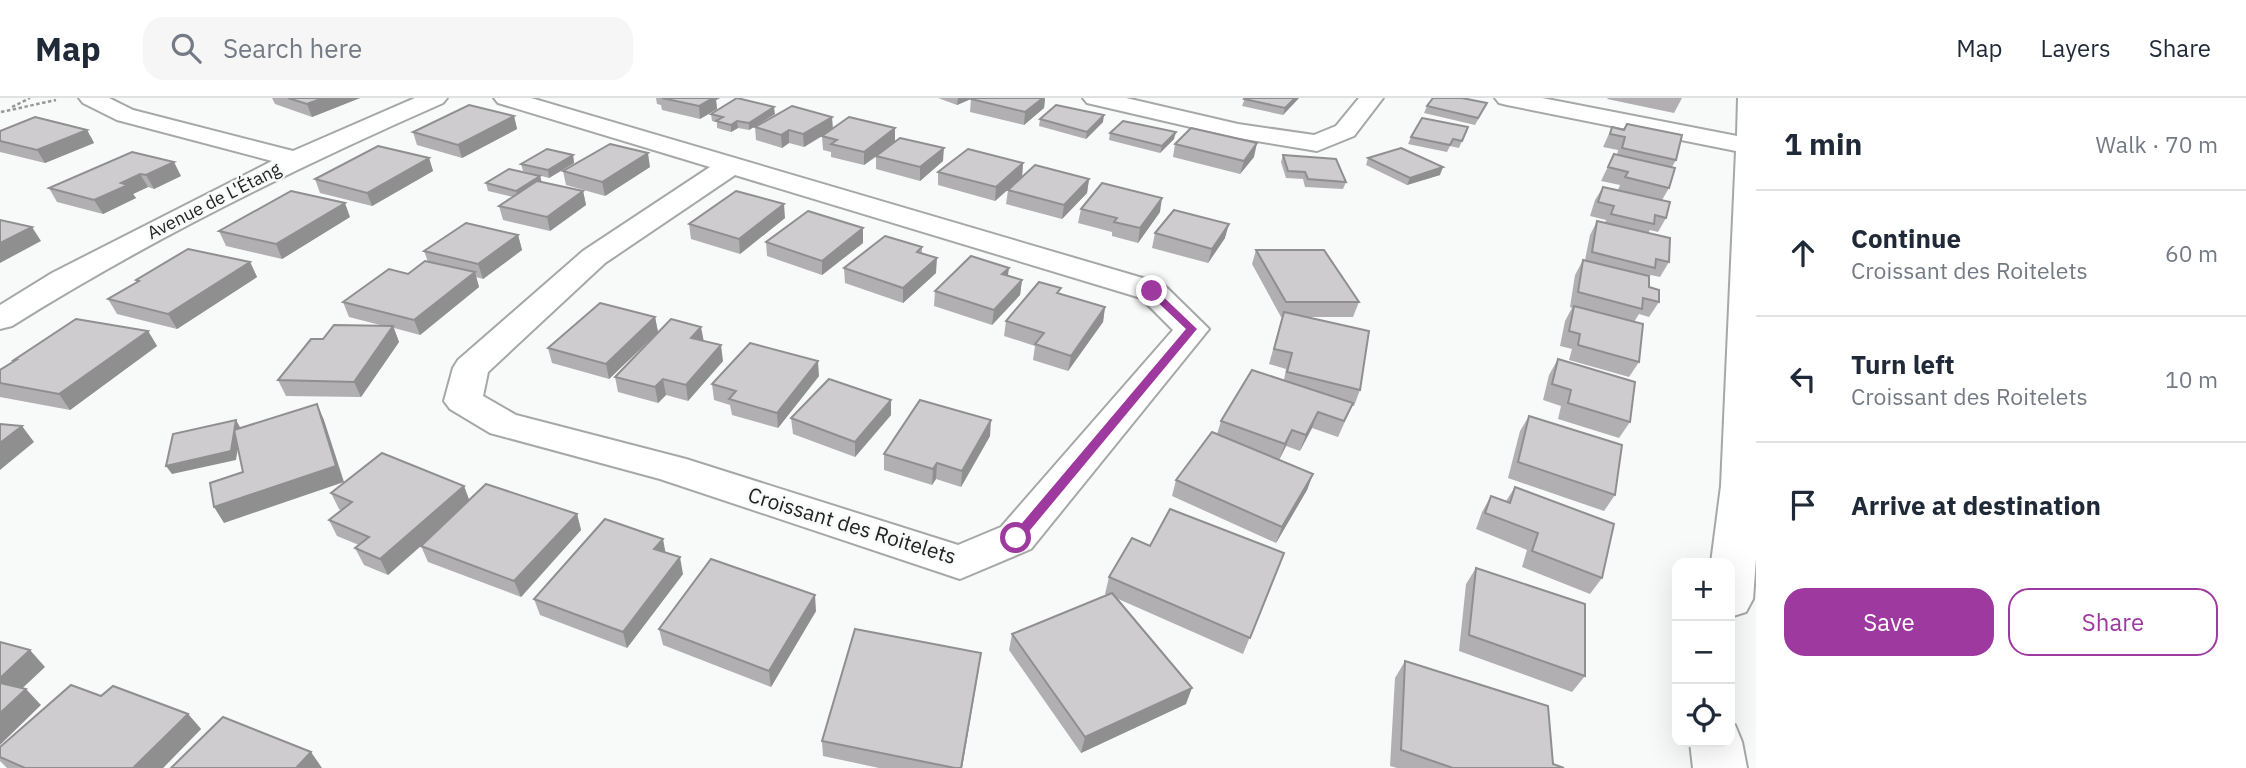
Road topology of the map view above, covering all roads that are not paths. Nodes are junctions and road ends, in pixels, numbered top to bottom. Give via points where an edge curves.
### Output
1 (91, 98) edge
2 (435, 98) edge
3 (506, 98) edge
4 (1095, 98) edge
5 (1371, 98) edge
6 (1507, 98) edge
7 (1750, 98) edge
8 (1748, 146) junction
9 (295, 159) junction
10 (730, 166) junction
11 (0, 319) edge
12 (1748, 489) edge
13 (1735, 568) edge
14 (1717, 747) edge
15 (1720, 768) edge

1 - 9 street via 124,115
2 - 9 street, Avenue de L'Étang
3 - 10 street, Croissant des Roitelets
4 - 5 street via 1238,131 1317,143 1345,131
6 - 8 street
7 - 8 street
8 - 12 street
9 - 11 street, Avenue de L'Étang
10 - 10 street, Croissant des Roitelets via 1152,291 1192,329 1016,538 960,562 672,469 503,424 463,401 471,368 594,257
12 - 13 street
14 - 15 street

